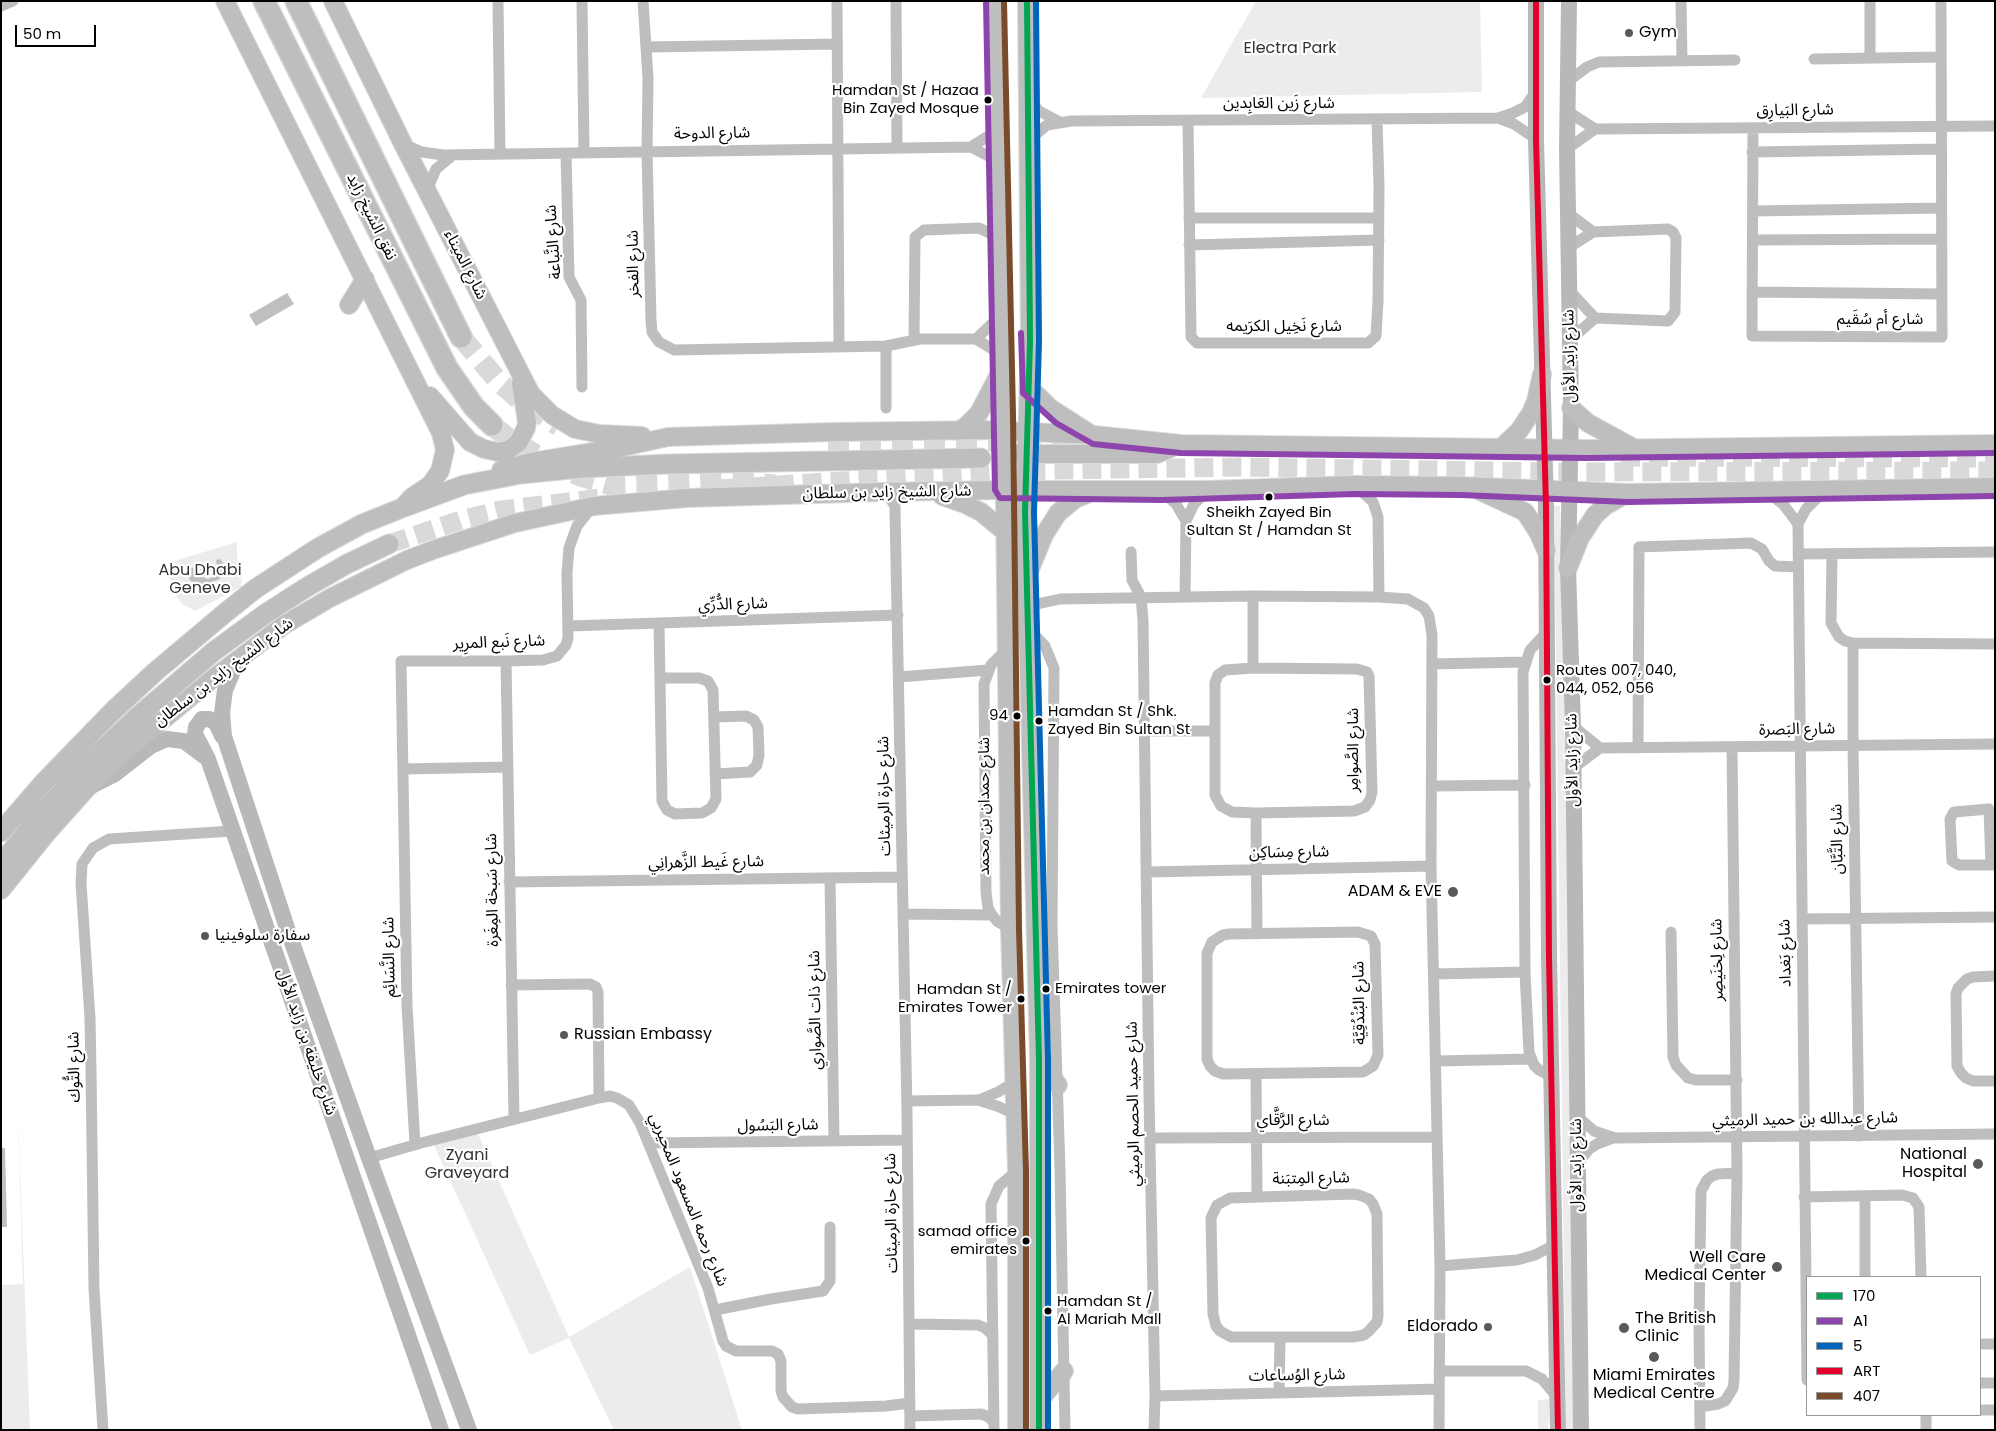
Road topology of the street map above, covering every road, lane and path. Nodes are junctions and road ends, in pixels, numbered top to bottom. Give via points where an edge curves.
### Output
1 (12, 1) edge
2 (225, 1) edge
3 (264, 1) edge
4 (296, 1) edge
5 (333, 1) edge
6 (498, 1) edge
7 (582, 1) edge
8 (643, 1) edge
9 (837, 1) edge
10 (896, 1) edge
11 (995, 1) edge
12 (1027, 1) edge
13 (1536, 1) edge
14 (1569, 1) edge
15 (1681, 1) edge
16 (1870, 1) edge
17 (1941, 1) edge
18 (1, 6) edge
19 (837, 44) junction
20 (646, 47) junction
21 (1940, 57) junction
22 (1870, 58) junction
23 (1814, 59) dead end
24 (1735, 60) dead end
25 (1682, 61) junction
26 (1567, 82) junction
27 (1537, 91) junction
28 (1029, 100) junction
29 (1567, 111) junction
30 (1498, 118) junction
31 (1377, 120) junction
32 (1060, 122) junction
33 (1188, 122) junction
34 (998, 126) junction
35 (1940, 126) junction
36 (1995, 126) edge
37 (1753, 128) junction
38 (1595, 129) junction
39 (1536, 139) junction
40 (1029, 140) junction
41 (403, 144) junction
42 (971, 147) junction
43 (897, 148) junction
44 (838, 149) junction
45 (1567, 149) junction
46 (1940, 149) junction
47 (647, 152) junction
48 (1752, 152) junction
49 (566, 153) junction
50 (584, 153) junction
51 (500, 154) junction
52 (454, 155) junction
53 (998, 166) junction
54 (427, 190) junction
55 (1940, 208) junction
56 (1753, 212) junction
57 (1568, 213) junction
58 (1000, 216) junction
59 (1189, 218) junction
60 (1378, 218) junction
61 (979, 228) junction
62 (1593, 232) junction
63 (1000, 238) junction
64 (1940, 239) junction
65 (1379, 240) junction
66 (1753, 240) junction
67 (1189, 245) junction
68 (1568, 248) junction
69 (365, 279) junction
70 (1570, 291) junction
71 (1752, 292) junction
72 (1941, 294) junction
73 (349, 305) dead end
74 (1001, 315) junction
75 (1595, 318) junction
76 (461, 337) tunnel mouth
77 (976, 339) junction
78 (914, 340) junction
79 (1570, 340) junction
80 (886, 346) junction
81 (839, 347) junction
82 (1002, 362) junction
83 (405, 364) junction
84 (1542, 374) junction
85 (520, 375) junction
86 (582, 387) dead end
87 (1030, 388) junction
88 (886, 408) dead end
89 (1571, 408) junction
90 (492, 425) tunnel mouth
91 (956, 431) junction
92 (1004, 431) junction
93 (1028, 432) junction
94 (1094, 435) junction
95 (668, 437) junction
96 (1181, 444) junction
97 (1995, 444) edge
98 (1502, 447) junction
99 (1544, 447) junction
100 (1569, 448) junction
101 (1635, 449) junction
102 (1027, 453) junction
103 (981, 458) dead end
104 (1004, 466) junction
105 (464, 485) junction
106 (1355, 485) junction
107 (1460, 486) junction
108 (1995, 487) edge
109 (1828, 488) junction
110 (1545, 489) junction
111 (1004, 490) junction
112 (1025, 490) junction
113 (1104, 490) junction
114 (1208, 490) junction
115 (1569, 490) junction
116 (1763, 490) junction
117 (1162, 491) junction
118 (881, 492) junction
119 (914, 493) junction
120 (1628, 493) junction
121 (594, 506) junction
122 (402, 508) junction
123 (1186, 521) junction
124 (1798, 524) junction
125 (1004, 531) junction
126 (389, 544) tunnel mouth
127 (1546, 550) junction
128 (1131, 552) dead end
129 (1995, 552) edge
130 (1798, 554) junction
131 (1832, 554) junction
132 (1798, 567) junction
133 (1568, 568) junction
134 (1026, 584) junction
135 (1253, 596) junction
136 (1141, 597) junction
137 (1185, 597) junction
138 (1379, 597) junction
139 (1028, 606) junction
140 (898, 615) junction
141 (659, 623) junction
142 (569, 626) junction
143 (1029, 629) junction
144 (1546, 633) junction
145 (1853, 643) junction
146 (1995, 644) edge
147 (248, 650) junction
148 (1005, 651) junction
149 (401, 661) joint
150 (501, 661) junction
151 (1525, 662) junction
152 (1432, 664) junction
153 (1253, 668) junction
154 (988, 670) junction
155 (899, 677) junction
156 (662, 678) junction
157 (714, 717) junction
158 (1572, 726) junction
159 (1144, 731) junction
160 (1214, 731) junction
161 (1995, 744) edge
162 (1799, 746) junction
163 (1853, 746) junction
164 (1732, 747) junction
165 (228, 748) junction
166 (1600, 748) junction
167 (1638, 748) junction
168 (208, 759) junction
169 (508, 767) junction
170 (1573, 768) junction
171 (403, 769) junction
172 (715, 774) junction
173 (44, 782) junction
174 (1525, 785) junction
175 (1432, 786) junction
176 (88, 787) junction
177 (1256, 813) junction
178 (1, 820) edge
179 (232, 831) junction
180 (1, 832) edge
181 (1, 864) edge
182 (1993, 865) edge
183 (1431, 866) junction
184 (1256, 870) junction
185 (1147, 872) junction
186 (902, 877) junction
187 (830, 878) junction
188 (509, 882) junction
189 (1, 890) edge
190 (904, 914) junction
191 (992, 915) junction
192 (1855, 918) junction
193 (1995, 918) edge
194 (1802, 919) junction
195 (1010, 928) junction
196 (1670, 932) dead end
197 (1257, 934) junction
198 (1525, 972) junction
199 (1434, 974) junction
200 (1995, 976) edge
201 (511, 985) junction
202 (1531, 1059) junction
203 (1039, 1060) junction
204 (1436, 1061) junction
205 (1256, 1074) junction
206 (1552, 1077) junction
207 (1737, 1080) junction
208 (1995, 1081) edge
209 (1015, 1082) junction
210 (1058, 1085) junction
211 (599, 1098) junction
212 (978, 1100) junction
213 (907, 1101) junction
214 (1015, 1114) junction
215 (1577, 1116) junction
216 (514, 1119) junction
217 (1995, 1134) edge
218 (1859, 1136) junction
219 (1436, 1137) junction
220 (1737, 1137) junction
221 (1804, 1137) junction
222 (1150, 1138) junction
223 (1256, 1138) junction
224 (1615, 1138) junction
225 (907, 1140) junction
226 (834, 1141) junction
227 (648, 1143) junction
228 (415, 1144) junction
229 (369, 1158) junction
230 (1577, 1164) junction
231 (1017, 1171) junction
232 (1738, 1173) junction
233 (1257, 1196) junction
234 (1865, 1196) junction
235 (1804, 1197) junction
236 (830, 1227) dead end
237 (1554, 1245) junction
238 (1440, 1266) junction
239 (1865, 1276) edge
240 (1921, 1276) edge
241 (1806, 1298) edge
242 (715, 1310) junction
243 (909, 1324) junction
244 (993, 1335) junction
245 (1280, 1337) junction
246 (1981, 1344) edge
247 (1995, 1344) edge
248 (1064, 1371) junction
249 (1439, 1371) junction
250 (1981, 1383) edge
251 (1995, 1383) edge
252 (1439, 1389) junction
253 (1279, 1393) junction
254 (1156, 1396) junction
255 (1557, 1397) junction
256 (1039, 1401) junction
257 (910, 1403) junction
258 (1700, 1407) junction
259 (1981, 1410) edge
260 (1995, 1410) edge
261 (910, 1416) junction
262 (1926, 1416) edge
263 (994, 1426) edge
264 (102, 1430) edge
265 (441, 1430) edge
266 (469, 1430) edge
267 (910, 1430) edge
268 (1017, 1430) edge
269 (1039, 1430) edge
270 (1065, 1430) edge
271 (1154, 1430) edge
272 (1439, 1430) edge
273 (1558, 1430) edge
274 (1581, 1430) edge
275 (1700, 1430) edge
276 (1926, 1430) edge

1 - 18 street
2 - 69 main road
3 - 90 highway, نفق الشيخ زايد via 439,352 460,388
4 - 76 highway, نفق الشيخ زايد
5 - 41 main road, شارع الميناء
6 - 51 street
7 - 50 street
8 - 20 street, شارع الفخر
9 - 19 street
10 - 43 street
11 - 34 main road, شارع حمدان بن محمد
12 - 28 main road
13 - 27 main road, شارع زايد الأول
14 - 26 main road, شارع زايد الأول
15 - 25 street
16 - 22 street
17 - 21 street, شارع أم سُقَيم
19 - 20 street
19 - 44 street
20 - 47 street, شارع الفخر
21 - 22 street
21 - 35 street, شارع أم سُقَيم
22 - 23 street
24 - 25 street
25 - 26 street via 1599,62
26 - 29 main road, شارع زايد الأول
27 - 30 street, شارع زَين العَابِدين via 1524,107
27 - 39 main road, شارع زايد الأول
28 - 32 street, شارع زَين العَابِدين via 1039,111
28 - 40 main road
29 - 38 street
29 - 45 main road, شارع زايد الأول
30 - 31 street, شارع زَين العَابِدين
30 - 39 street, شارع زَين العَابِدين
31 - 33 street, شارع زَين العَابِدين
31 - 60 street, شارع نَخِيل الكرَيمه
32 - 33 street, شارع زَين العَابِدين
32 - 40 street, شارع زَين العَابِدين via 1047,125
33 - 59 street, شارع نَخِيل الكرَيمه
34 - 42 street
34 - 53 main road, شارع حمدان بن محمد
35 - 36 street, شارع البَيارِق
35 - 37 street, شارع البَيارِق
35 - 46 street, شارع أم سُقَيم
37 - 38 street, شارع البَيارِق
37 - 48 street, شارع أم سُقَيم
38 - 45 street
39 - 84 main road, شارع زايد الأول
40 - 87 main road
41 - 52 street, شارع الدوحة via 428,153
41 - 54 main road, شارع الميناء
42 - 43 street, شارع الدوحة
42 - 53 street via 990,157
43 - 44 street, شارع الدوحة
44 - 47 street, شارع الدوحة
44 - 81 street
45 - 57 main road, شارع زايد الأول
46 - 48 street
46 - 55 street, شارع أم سُقَيم
47 - 50 street, شارع الدوحة
47 - 81 street, شارع الفخر via 652,332 659,342 674,350
48 - 56 street, شارع أم سُقَيم
49 - 50 street, شارع الدوحة
49 - 51 street, شارع الدوحة
49 - 86 street, شارع النَّباعة via 569,277 581,300
51 - 52 street, شارع الدوحة
52 - 54 street via 436,170
53 - 58 main road, شارع حمدان بن محمد
54 - 85 main road, شارع الميناء
55 - 56 street
55 - 64 street, شارع أم سُقَيم
56 - 66 street, شارع أم سُقَيم
57 - 62 street
57 - 68 main road, شارع زايد الأول
58 - 61 street
58 - 63 main road, شارع حمدان بن محمد
59 - 60 street
59 - 67 street, شارع نَخِيل الكرَيمه
60 - 65 street, شارع نَخِيل الكرَيمه
61 - 63 street
61 - 78 street via 924,230 915,237
62 - 68 street
62 - 75 street via 1668,230 1676,238 1675,312 1672,318 1668,321
63 - 74 main road, شارع حمدان بن محمد
64 - 66 street
64 - 72 street, شارع أم سُقَيم
65 - 67 street
65 - 67 street, شارع نَخِيل الكرَيمه via 1376,336 1368,343 1197,343 1191,337
66 - 71 street, شارع أم سُقَيم
68 - 70 main road, شارع زايد الأول
69 - 73 main road
69 - 83 main road
70 - 75 street
70 - 79 main road, شارع زايد الأول
71 - 72 street
71 - 72 street, شارع أم سُقَيم via 1752,336 1942,337
74 - 77 street
74 - 82 main road, شارع حمدان بن محمد
75 - 79 street
77 - 78 street, شارع الفخر
77 - 82 street
78 - 80 street, شارع الفخر
79 - 89 main road, شارع زايد الأول
80 - 81 street, شارع الفخر
80 - 88 street
82 - 91 main road via 979,413
82 - 92 main road, شارع حمدان بن محمد
83 - 85 main road via 464,436 477,446 498,452 518,443 526,428
83 - 122 main road via 441,433 444,450 442,465 430,485
84 - 98 main road via 1531,413 1519,431
84 - 99 main road, شارع زايد الأول
85 - 95 main road, شارع الميناء via 545,409 575,429 600,434
87 - 93 main road
87 - 94 main road via 1056,412
89 - 100 main road, شارع زايد الأول
89 - 101 main road via 1588,423
91 - 92 main road
91 - 95 main road
92 - 93 main road
92 - 104 main road, شارع حمدان بن محمد
93 - 94 main road
93 - 102 main road
94 - 96 main road
95 - 105 main road via 531,462
96 - 98 main road
96 - 102 main road via 1156,454
97 - 101 main road
98 - 99 main road
99 - 100 main road
99 - 110 main road, شارع زايد الأول
100 - 101 main road
100 - 115 main road, شارع زايد الأول
102 - 104 main road via 1011,456
102 - 112 main road
103 - 105 highway via 610,466 521,474
104 - 111 main road, شارع حمدان بن محمد
105 - 122 highway
106 - 107 main road, شارع الشيخ زايد بن سلطان
106 - 114 main road, شارع الشيخ زايد بن سلطان
106 - 138 street via 1369,496 1378,516
107 - 110 main road, شارع الشيخ زايد بن سلطان
107 - 127 main road via 1493,496 1526,512
108 - 109 main road, شارع الشيخ زايد بن سلطان
109 - 116 main road, شارع الشيخ زايد بن سلطان
109 - 124 street via 1812,502
110 - 115 main road, شارع الشيخ زايد بن سلطان
110 - 127 main road, شارع زايد الأول
111 - 112 main road, شارع الشيخ زايد بن سلطان
111 - 119 main road, شارع الشيخ زايد بن سلطان
111 - 125 main road, شارع حمدان بن محمد
112 - 113 main road, شارع الشيخ زايد بن سلطان
112 - 134 main road
113 - 117 main road, شارع الشيخ زايد بن سلطان
113 - 134 main road via 1075,499 1058,513 1036,552
114 - 117 main road, شارع الشيخ زايد بن سلطان
114 - 123 street via 1194,504
115 - 120 main road, شارع الشيخ زايد بن سلطان
115 - 133 main road, شارع زايد الأول
116 - 120 main road, شارع الشيخ زايد بن سلطان
116 - 124 street via 1783,504
117 - 123 street via 1176,504
118 - 119 main road, شارع الشيخ زايد بن سلطان
118 - 121 main road, شارع الشيخ زايد بن سلطان via 687,498
118 - 140 street, شارع حارة الرميثات via 894,506
119 - 125 main road via 932,494 965,504
120 - 133 main road via 1595,515 1580,538
121 - 142 street, شارع نَبع المرِير via 577,526 569,548 566,573
121 - 147 main road, شارع الشيخ زايد بن سلطان via 515,523 407,560 330,598
122 - 173 highway via 362,524 318,548 255,589 113,711
123 - 137 street
124 - 130 street, شارع بَغداد
125 - 148 main road, شارع حمدان بن محمد
126 - 181 highway via 307,587 206,658 80,771
127 - 144 main road, شارع زايد الأول
128 - 136 street, شارع حميد الحصم الرميثي via 1132,580
129 - 131 street
130 - 131 street
130 - 132 street, شارع بَغداد
131 - 145 street via 1831,623 1839,637
132 - 162 street, شارع بَغداد
132 - 167 street via 1775,566 1768,561 1762,549 1751,543 1638,547
133 - 158 main road, شارع زايد الأول
134 - 139 main road
135 - 137 street
135 - 138 street
135 - 153 street
136 - 137 street
136 - 139 street via 1060,599
136 - 159 street, شارع حميد الحصم الرميثي
138 - 152 street via 1408,599 1424,608 1432,625
139 - 143 main road
140 - 141 street, شارع الدُّرِّي
140 - 155 street, شارع حارة الرميثات
141 - 142 street, شارع الدُّرِّي
141 - 156 street
142 - 150 street, شارع نَبع المرِير via 566,645 557,656 543,660
143 - 203 main road
143 - 210 street via 1045,646 1054,668 1052,926
144 - 151 street via 1535,643
144 - 206 main road, شارع زايد الأول
145 - 146 street
145 - 163 street, شارع التَّبَّان
147 - 165 main road, شارع خليفة بن زايد الأول via 234,669 225,690 222,725
147 - 176 main road, شارع الشيخ زايد بن سلطان via 158,722
148 - 154 street
148 - 195 main road, شارع حمدان بن محمد
149 - 150 street, شارع نَبع المرِير
149 - 171 street, شارع النَّسَائِم
150 - 169 street, شارع سَبخة المِغَرة
151 - 152 street
151 - 174 street
152 - 175 street
153 - 160 street, شارع الصَّوامِر via 1228,668 1218,675
153 - 177 street, شارع الصَّوامِر via 1357,669 1370,676 1372,792 1368,804 1362,810 1354,811
154 - 155 street
154 - 191 street, شارع حمدان بن محمد via 984,684 986,892
155 - 186 street, شارع حارة الرميثات
156 - 157 street via 699,678 708,682 713,690
156 - 172 street via 664,806 675,814 707,811 716,799
157 - 172 street
157 - 172 street via 746,716 754,720 758,727 759,755 757,765 750,772
158 - 166 street
158 - 170 main road, شارع زايد الأول
159 - 160 street
159 - 185 street, شارع حميد الحصم الرميثي
160 - 177 street, شارع الصَّوامِر via 1217,801 1232,812
161 - 163 street, شارع البَصرة
162 - 163 street, شارع البَصرة
162 - 164 street, شارع البَصرة
162 - 194 street, شارع بَغداد
163 - 192 street, شارع التَّبَّان
164 - 167 street, شارع البَصرة
164 - 207 street, شارع لِخنَيصِر
165 - 168 main road, شارع خليفة بن زايد الأول via 216,723 202,720 195,731
165 - 229 main road, شارع خليفة بن زايد الأول via 289,934
166 - 167 street, شارع البَصرة
166 - 170 street
168 - 176 main road via 184,741 167,739 151,746 115,774
168 - 179 main road, شارع خليفة بن زايد الأول
169 - 171 street
169 - 188 street, شارع سَبخة المِغَرة
170 - 215 main road, شارع زايد الأول
171 - 228 street, شارع النَّسَائِم via 407,1006
173 - 178 highway
173 - 180 highway
174 - 175 street
174 - 198 street
175 - 183 street
176 - 189 main road, شارع الشيخ زايد بن سلطان
177 - 184 street
179 - 264 street, شارع التُّوك via 109,839 92,848 82,864 90,1018 94,1289
179 - 265 main road, شارع خليفة بن زايد الأول
182 - 182 street via 1959,865 1952,861 1950,819 1954,812 1989,809
183 - 184 street, شارع مِسَاكِن
183 - 199 street
184 - 185 street, شارع مِسَاكِن
184 - 197 street
185 - 222 street, شارع حميد الحصم الرميثي
186 - 187 street, شارع غَيط الزَّهرانِي
186 - 190 street, شارع حارة الرميثات
187 - 188 street, شارع غَيط الزَّهرانِي
187 - 226 street, شارع ذات الصَّواري
188 - 201 street, شارع سَبخة المِغَرة
190 - 191 street
190 - 213 street, شارع حارة الرميثات
191 - 195 street
192 - 193 street
192 - 194 street
192 - 218 street, شارع التَّبَّان
194 - 221 street, شارع بَغداد
195 - 209 main road, شارع حمدان بن محمد
196 - 207 street via 1673,1057 1676,1065 1688,1078 1696,1080
197 - 205 street, شارع البُنْدُقِيَّة via 1223,935 1212,942 1207,953 1207,1059 1210,1066 1223,1074
197 - 205 street, شارع البُنْدُقِيَّة via 1358,932 1371,936 1376,949 1378,1055 1373,1066 1363,1072
198 - 199 street
198 - 202 street
199 - 204 street
200 - 208 street via 1967,979 1956,994 1957,1066 1966,1078 1973,1081
201 - 211 street via 596,986
201 - 216 street, شارع سَبخة المِغَرة
202 - 204 street
202 - 206 street via 1539,1070
203 - 210 main road
203 - 256 main road
204 - 219 street
205 - 223 street
206 - 237 main road, شارع زايد الأول
207 - 220 street, شارع لِخنَيصِر
209 - 212 street
209 - 214 main road, شارع حمدان بن محمد
210 - 248 street
211 - 216 street, شارع رحمه المسعود المحيربي
211 - 227 street, شارع رحمه المسعود المحيربي via 617,1098 629,1105
212 - 213 street
212 - 214 street
213 - 225 street, شارع حارة الرميثات
214 - 231 main road, شارع حمدان بن محمد
215 - 224 street, شارع عبدالله بن حميد الرميثي via 1594,1131
215 - 230 main road, شارع زايد الأول
216 - 228 street, شارع رحمه المسعود المحيربي
217 - 218 street, شارع عبدالله بن حميد الرميثي
218 - 221 street, شارع عبدالله بن حميد الرميثي
219 - 223 street, شارع الرَّقَّاي
219 - 238 street
220 - 221 street, شارع عبدالله بن حميد الرميثي
220 - 224 street, شارع عبدالله بن حميد الرميثي
220 - 232 street, شارع لِخنَيصِر
221 - 235 street, شارع بَغداد
222 - 223 street, شارع الرَّقَّاي
222 - 254 street, شارع حميد الحصم الرميثي
223 - 233 street
224 - 230 street, شارع عبدالله بن حميد الرميثي via 1597,1144
225 - 226 street, شارع البَسُول
225 - 243 street, شارع حارة الرميثات
226 - 227 street, شارع البَسُول
227 - 242 street, شارع رحمه المسعود المحيربي
228 - 229 street, شارع رحمه المسعود المحيربي
229 - 266 main road, شارع خليفة بن زايد الأول
230 - 274 main road, شارع زايد الأول
231 - 244 street via 999,1186 991,1204
231 - 268 main road, شارع حمدان بن محمد
232 - 258 street, شارع لِخنَيصِر via 1733,1388 1730,1395 1718,1404
232 - 258 street via 1712,1176 1701,1191
233 - 245 street, شارع المِتبَنة via 1230,1198 1213,1211 1214,1320 1220,1331 1231,1337
233 - 245 street, شارع المِتبَنة via 1359,1194 1369,1199 1377,1214 1378,1316 1374,1327 1358,1336
234 - 235 street
234 - 239 street
234 - 240 street via 1908,1195 1917,1201
235 - 241 street, شارع بَغداد
236 - 242 street via 830,1281 823,1291
237 - 238 street via 1517,1260
237 - 255 main road, شارع زايد الأول
238 - 249 street
242 - 257 street, شارع رحمه المسعود المحيربي via 723,1341 731,1349 778,1354 782,1360 781,1391 792,1407 830,1409
243 - 244 street via 978,1325
243 - 257 street, شارع حارة الرميثات
244 - 263 street
245 - 253 street
246 - 247 street
248 - 256 main road
248 - 270 street
249 - 252 street
249 - 255 street via 1526,1371 1542,1379
250 - 251 street
252 - 253 street, شارع الوُساعات
252 - 272 street
253 - 254 street, شارع الوُساعات
254 - 271 street, شارع حميد الحصم الرميثي
255 - 273 main road, شارع زايد الأول
256 - 269 main road
257 - 261 street, شارع حارة الرميثات
258 - 275 street
259 - 260 street
261 - 263 street via 981,1414 989,1417
261 - 267 street, شارع حارة الرميثات
262 - 276 street

